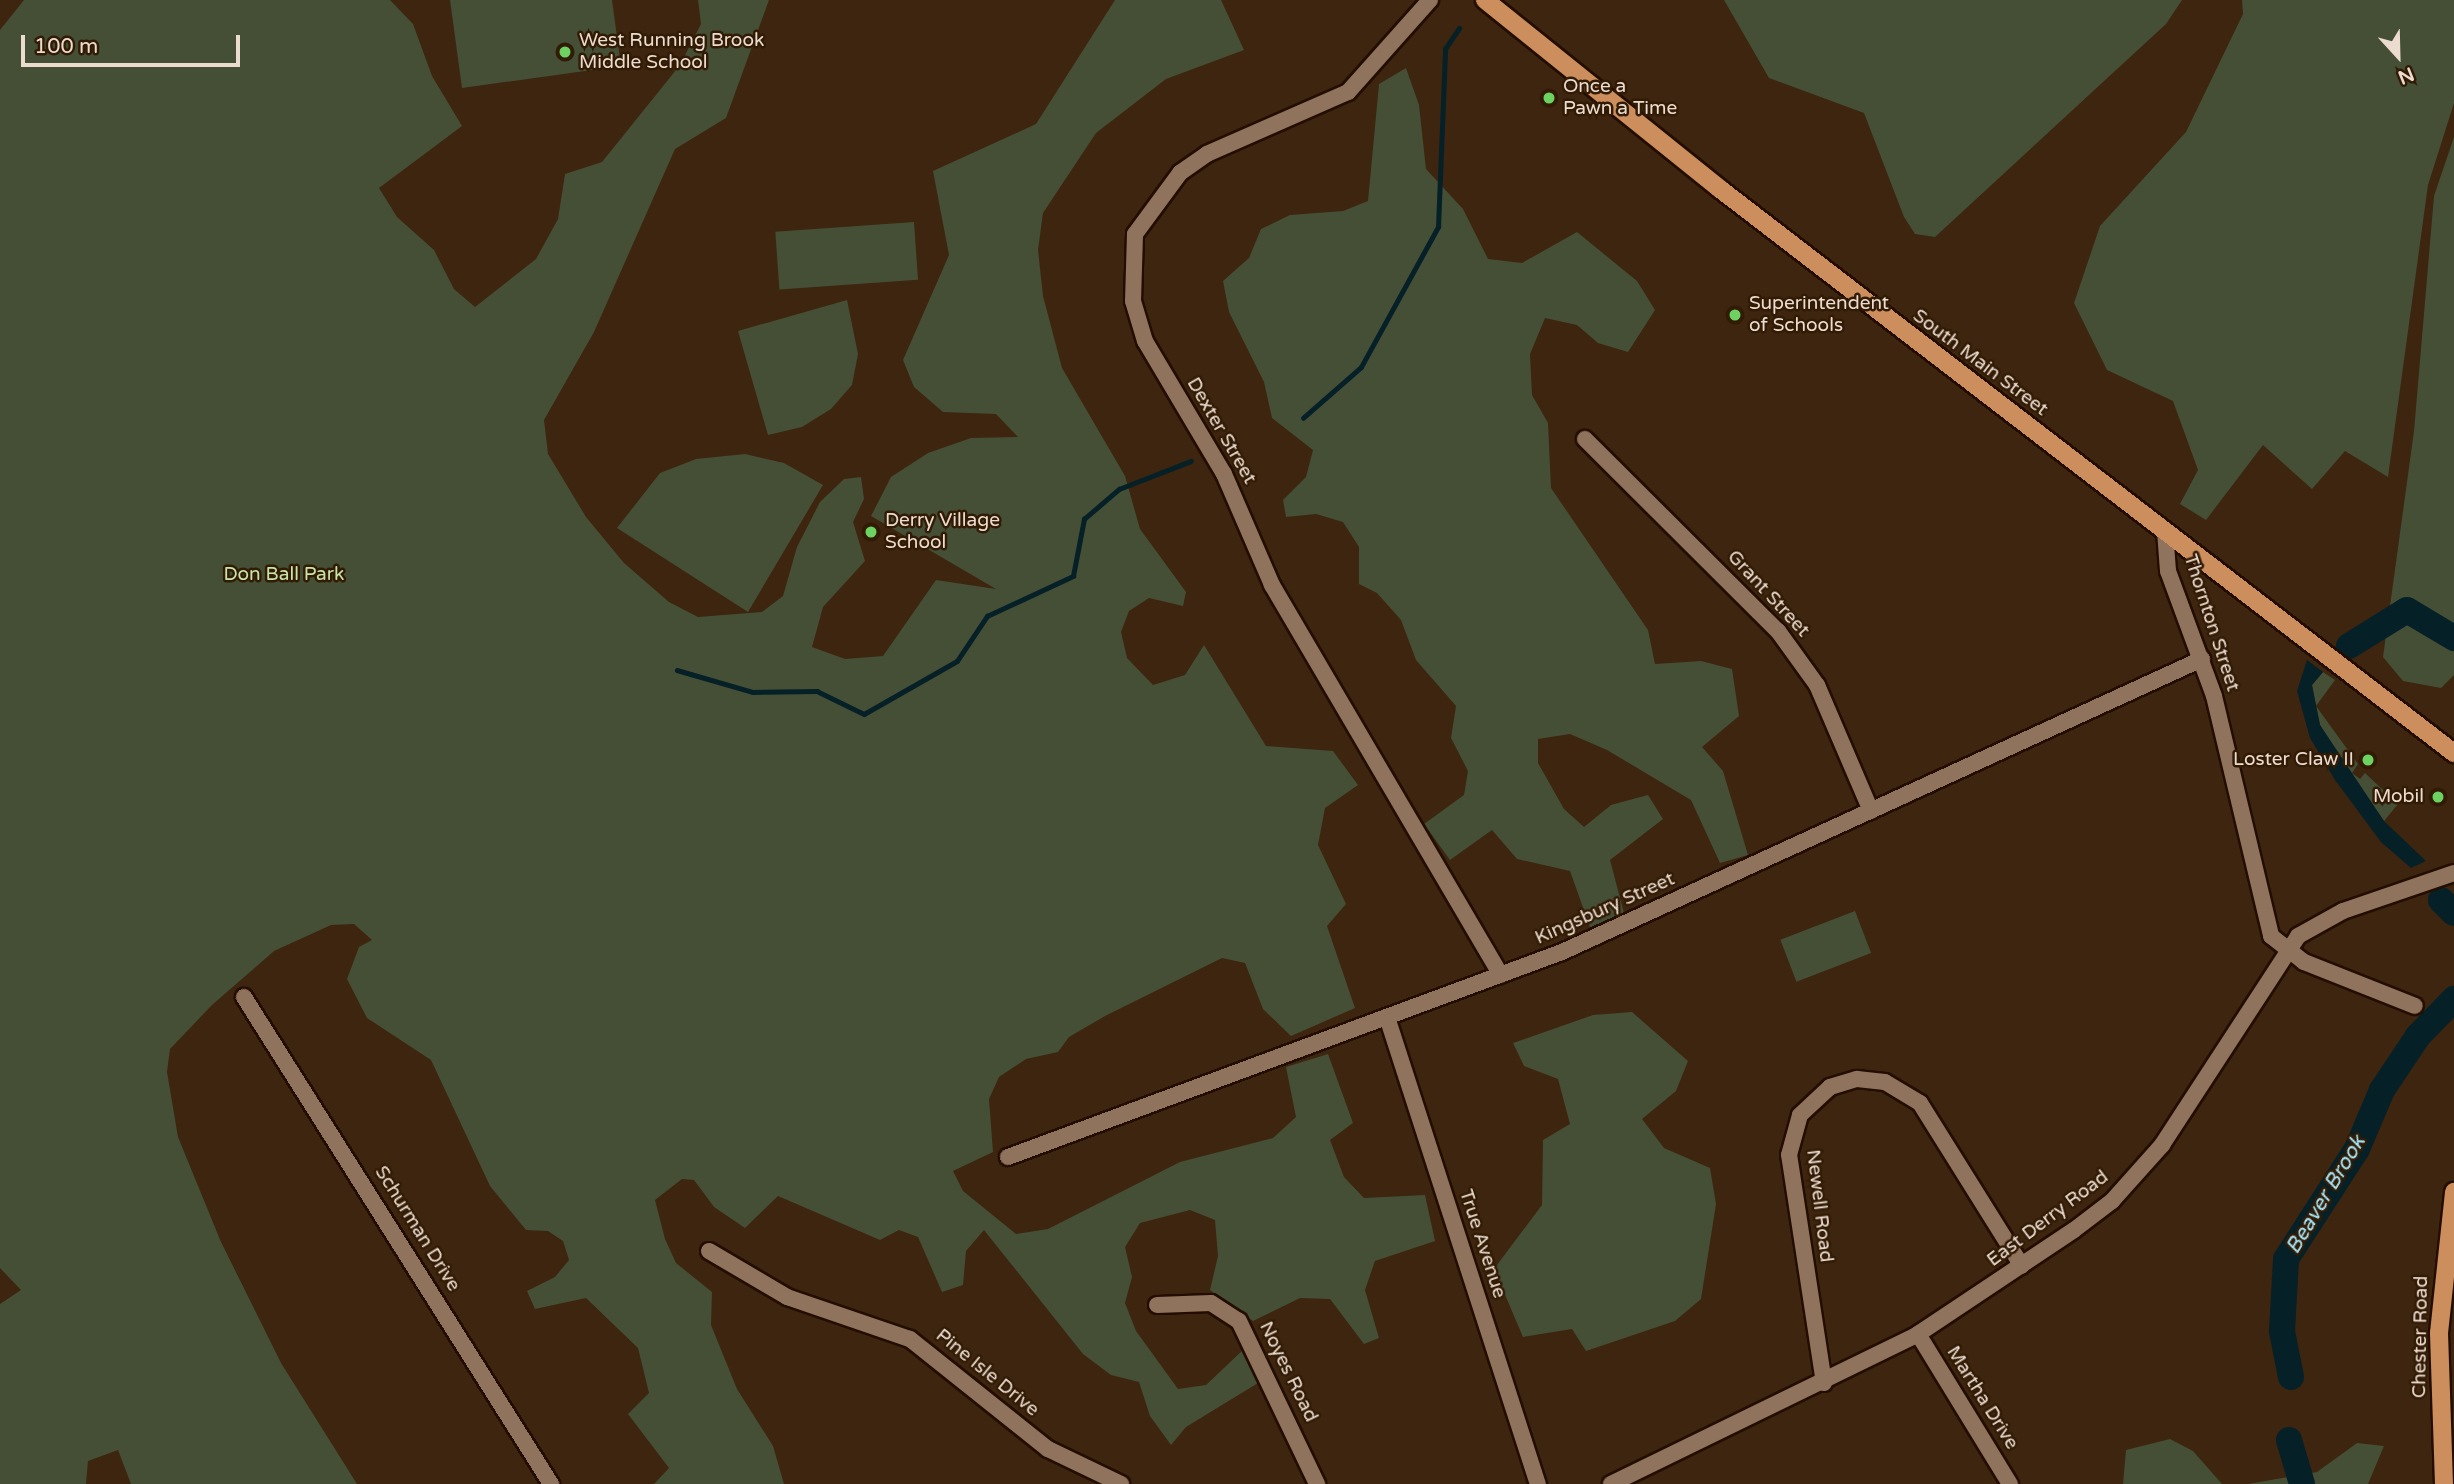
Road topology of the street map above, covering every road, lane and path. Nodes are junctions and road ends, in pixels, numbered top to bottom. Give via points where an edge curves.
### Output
1 (1430, 0) edge
2 (1485, 0) edge
3 (1585, 439) dead end
4 (2165, 531) junction
5 (2202, 659) junction
6 (2454, 754) edge
7 (1871, 811) junction
8 (2454, 873) edge
9 (2283, 951) junction
10 (1501, 975) junction
11 (244, 997) dead end
12 (2416, 1006) dead end
13 (1387, 1017) junction
14 (1008, 1157) dead end
15 (2454, 1192) edge
16 (709, 1251) dead end
17 (2022, 1266) junction
18 (1157, 1305) dead end
19 (1917, 1334) junction
20 (1824, 1383) junction
21 (551, 1484) edge
22 (1121, 1484) edge
23 (1317, 1484) edge
24 (1538, 1484) edge
25 (1611, 1484) edge
26 (2010, 1484) edge
27 (2444, 1484) edge

1 - 10 street, Dexter Street via 1348,92 1207,154 1180,173 1138,228 1132,286 1142,333 1224,474 1272,586
2 - 4 main road, South Main Street
3 - 7 street, Grant Street via 1779,631 1817,685
4 - 5 street, Thornton Street via 2168,571
4 - 6 main road, South Main Street
5 - 7 street, Kingsbury Street
5 - 9 street, Thornton Street via 2258,904
7 - 10 street, Kingsbury Street
8 - 9 street, East Derry Road via 2327,918
9 - 12 street
9 - 17 street, East Derry Road via 2146,1166 2112,1201
10 - 13 street, Kingsbury Street
11 - 21 street, Schurman Drive
13 - 14 street, Kingsbury Street
13 - 24 street, True Avenue
15 - 27 main road, Chester Road via 2439,1333
16 - 22 street, Pine Isle Drive via 787,1297 901,1334 1048,1449
17 - 19 street, East Derry Road
17 - 20 street, Newell Road via 1920,1103 1885,1082 1857,1079 1830,1087 1800,1115 1789,1155
18 - 23 street, Noyes Road via 1211,1303 1239,1321
19 - 20 street, East Derry Road
19 - 26 street, Martha Drive
20 - 25 street, East Derry Road

